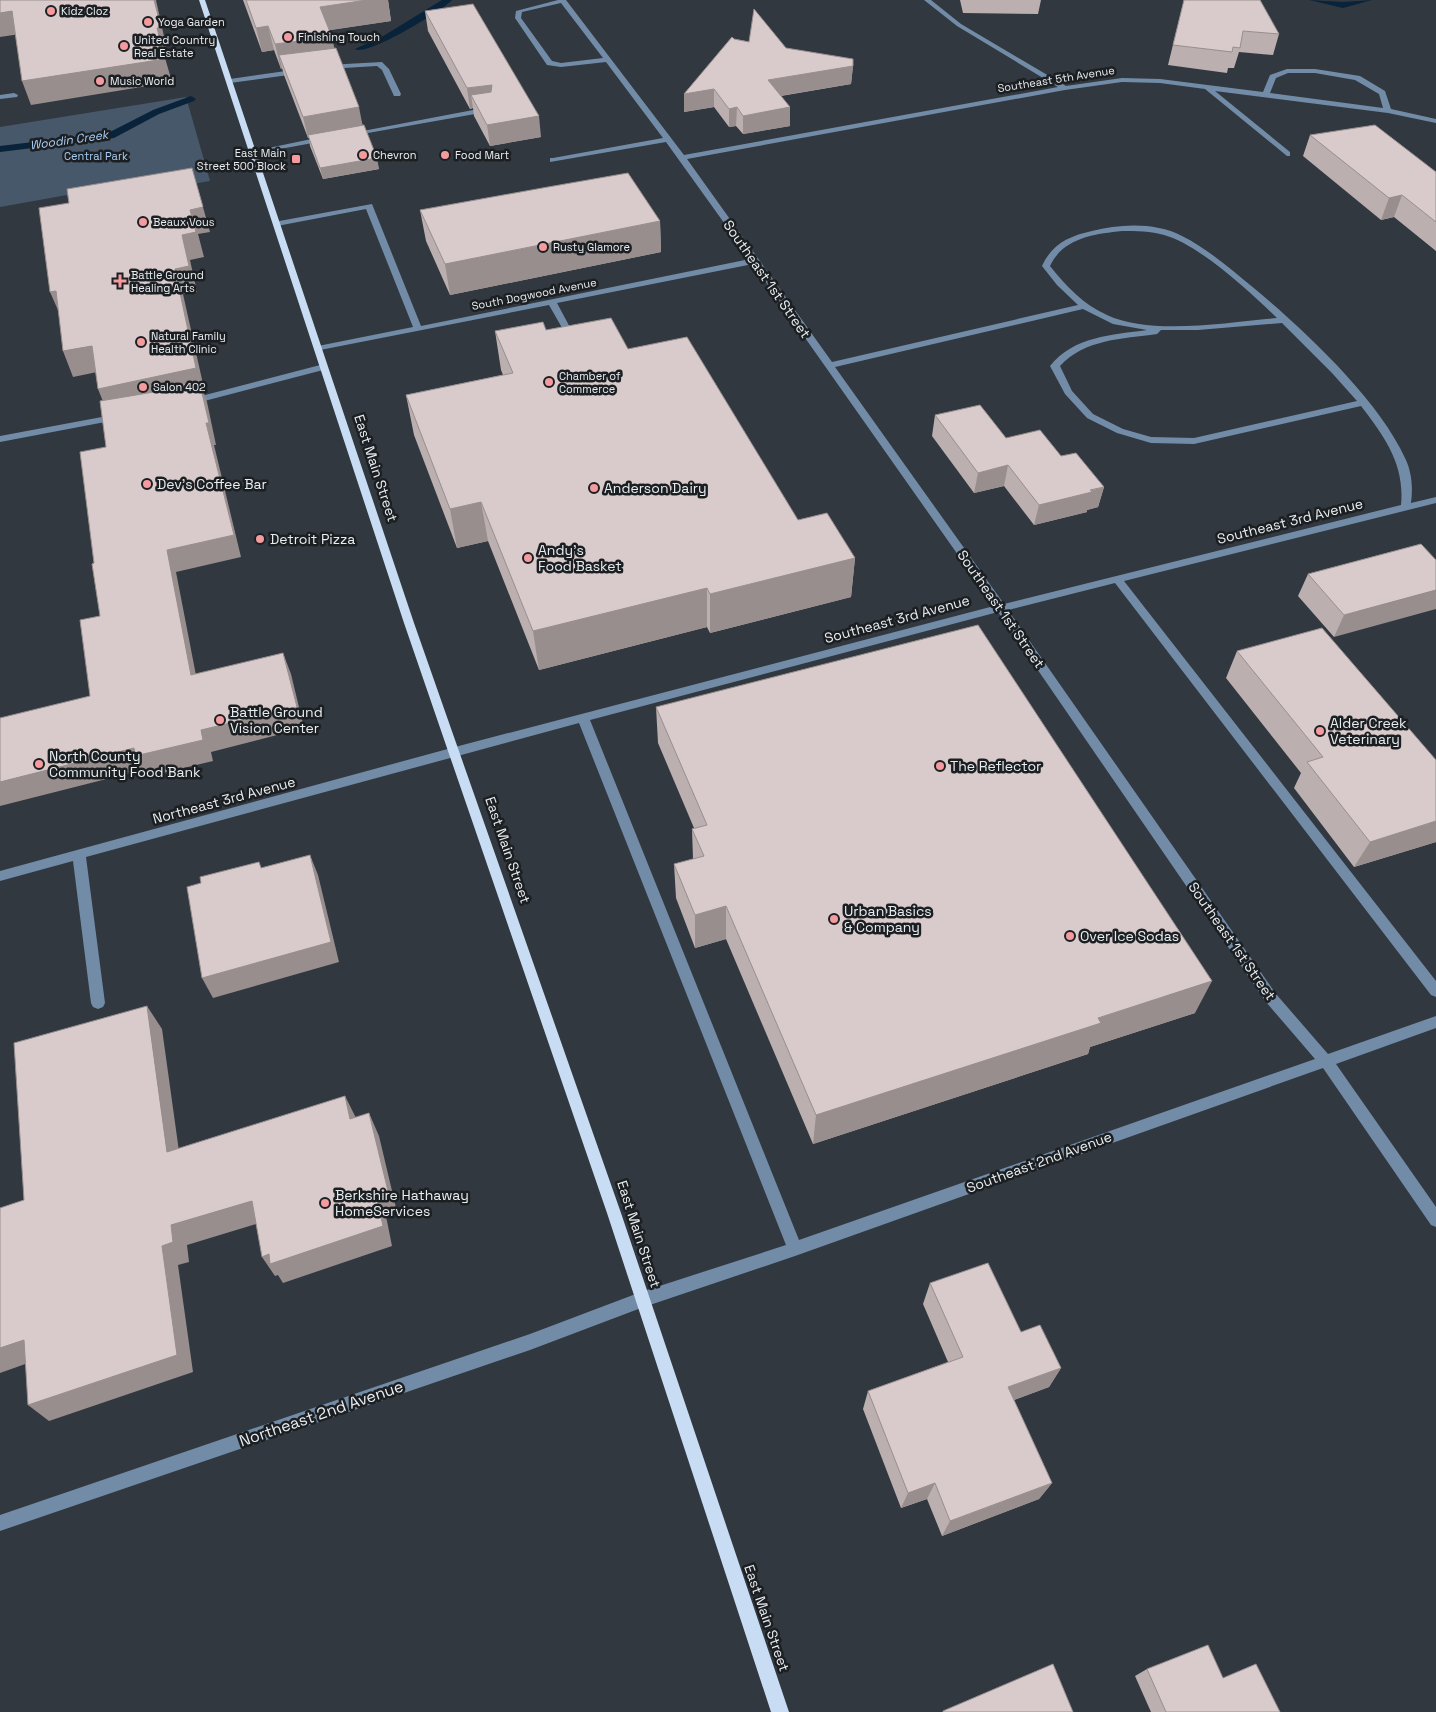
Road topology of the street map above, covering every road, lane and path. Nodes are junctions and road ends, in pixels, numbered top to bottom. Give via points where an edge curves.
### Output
1 (202, 0) edge
2 (927, 0) edge
3 (563, 1) edge
4 (607, 60) junction
5 (320, 68) edge
6 (311, 69) edge
7 (230, 81) junction
8 (1065, 88) junction
9 (1208, 88) junction
10 (397, 94) dead end
11 (14, 95) dead end
12 (1265, 95) junction
13 (0, 97) edge
14 (490, 109) edge
15 (1388, 111) junction
16 (1436, 121) edge
17 (668, 139) junction
18 (253, 152) junction
19 (1287, 154) dead end
20 (682, 158) junction
21 (553, 160) dead end
22 (277, 224) junction
23 (754, 261) junction
24 (552, 302) junction
25 (1085, 306) junction
26 (1283, 320) junction
27 (1182, 327) junction
28 (418, 329) junction
29 (569, 333) edge
30 (318, 349) junction
31 (828, 366) junction
32 (324, 367) junction
33 (1363, 403) junction
34 (181, 404) edge
35 (124, 416) edge
36 (0, 438) edge
37 (1436, 500) edge
38 (1406, 507) junction
39 (1117, 579) junction
40 (1001, 608) junction
41 (583, 718) junction
42 (455, 751) junction
43 (79, 855) junction
44 (0, 876) edge
45 (1436, 991) edge
46 (98, 1003) dead end
47 (1436, 1022) edge
48 (1325, 1060) junction
49 (1436, 1220) edge
50 (795, 1249) junction
51 (641, 1300) junction
52 (0, 1523) edge
53 (780, 1712) edge

1 - 7 main road, East Main Street
2 - 8 street via 959,25
3 - 4 street, Southeast 1st Street
3 - 4 street via 526,8 519,11 518,18 550,63 562,65
4 - 17 street, Southeast 1st Street
5 - 10 street via 379,64 385,69
6 - 7 street
7 - 18 main road, East Main Street
8 - 9 street, Southeast 5th Avenue via 1122,80 1160,81
8 - 20 street, Southeast 5th Avenue
9 - 12 street, Southeast 5th Avenue
9 - 19 street
11 - 13 street
12 - 15 street, Southeast 5th Avenue
12 - 15 street via 1273,77 1287,71 1315,71 1357,78 1382,93
14 - 18 street
15 - 16 street, Southeast 5th Avenue
17 - 20 street, Southeast 1st Street
17 - 21 street
18 - 22 main road, East Main Street
20 - 23 street, Southeast 1st Street
22 - 28 street via 369,206
22 - 30 main road, East Main Street
23 - 24 street, South Dogwood Avenue
23 - 31 street, Southeast 1st Street
24 - 28 street, South Dogwood Avenue
24 - 29 street
25 - 26 street via 1060,287 1046,266 1051,253 1071,239 1106,229 1143,229 1177,236 1210,257
25 - 27 street via 1116,322
25 - 31 street
26 - 27 street
26 - 33 street
27 - 33 street via 1082,343 1064,354 1054,366 1068,392 1090,416 1120,431 1151,440 1194,440
28 - 30 street, South Dogwood Avenue
30 - 32 main road, East Main Street
31 - 40 street, Southeast 1st Street
32 - 34 street
32 - 42 main road, East Main Street
33 - 38 street via 1400,458 1409,486
35 - 36 street
37 - 38 street, Southeast 3rd Avenue
38 - 39 street, Southeast 3rd Avenue
39 - 40 street, Southeast 3rd Avenue
39 - 45 street
40 - 41 street, Southeast 3rd Avenue
40 - 48 street, Southeast 1st Street via 1271,998
41 - 42 street, Southeast 3rd Avenue
41 - 50 street
42 - 43 street, Northeast 3rd Avenue
42 - 51 main road, East Main Street
43 - 44 street, Northeast 3rd Avenue
43 - 46 street
47 - 48 street, Southeast 2nd Avenue
48 - 49 street, Southeast 1st Street
48 - 50 street, Southeast 2nd Avenue
50 - 51 street, Southeast 2nd Avenue
51 - 52 street, Northeast 2nd Avenue via 530,1342
51 - 53 main road, East Main Street

